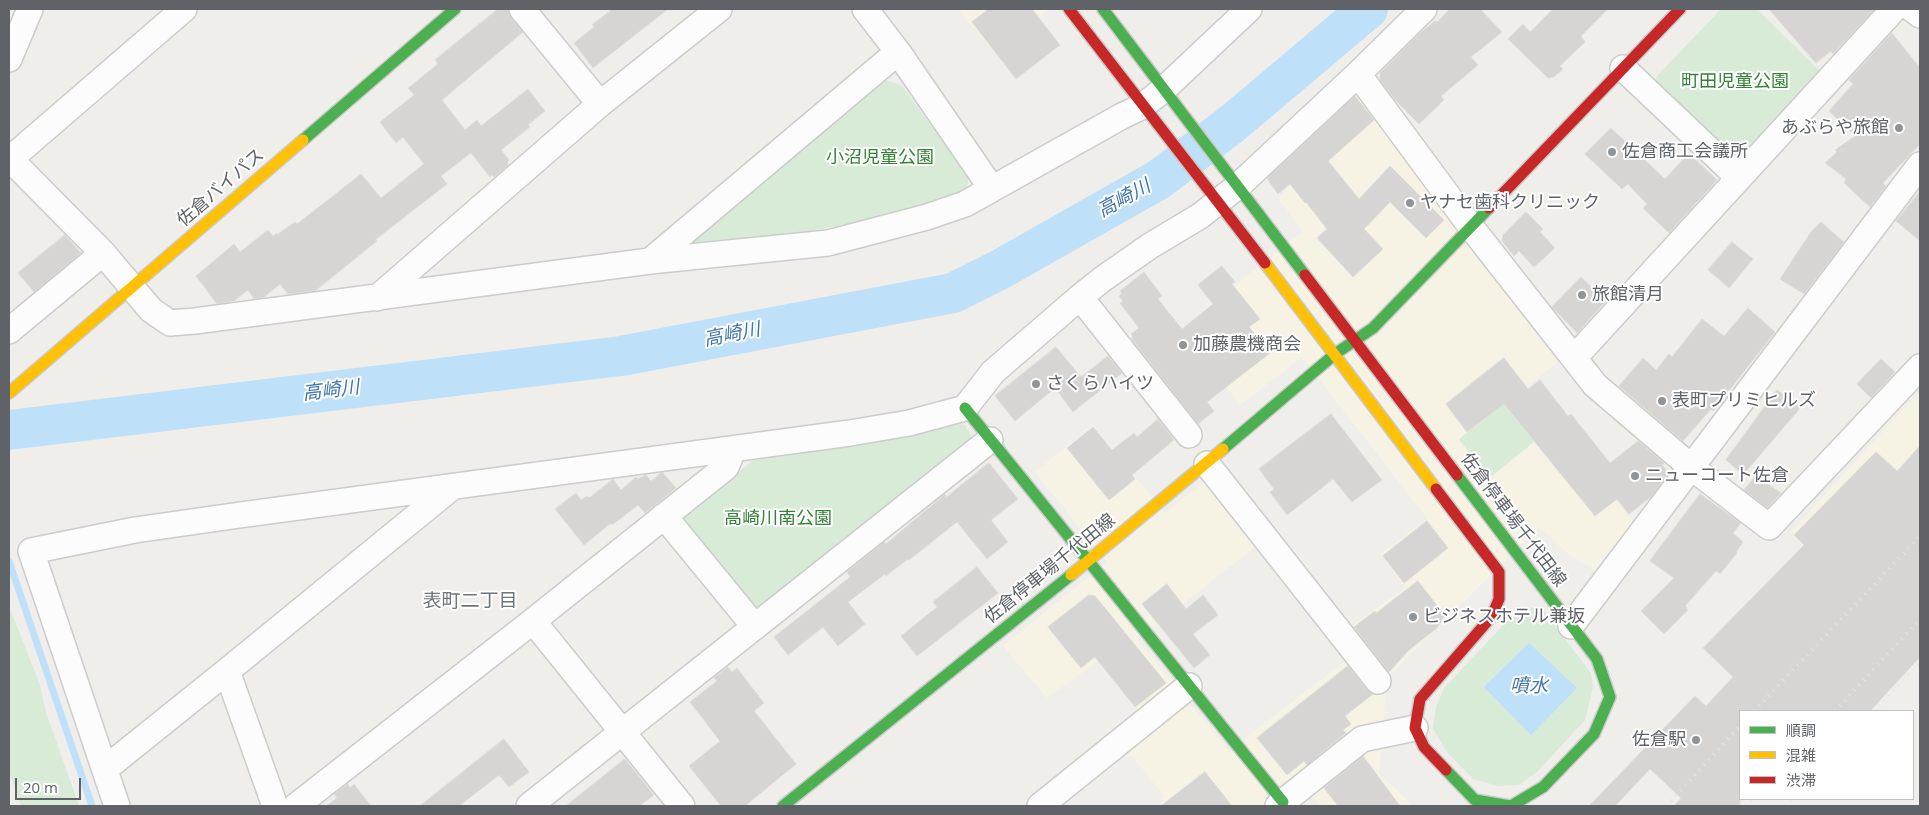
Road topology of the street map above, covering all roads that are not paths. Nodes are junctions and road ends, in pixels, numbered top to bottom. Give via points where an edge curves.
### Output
1 (30, 9) edge
2 (184, 9) edge
3 (455, 9) edge
4 (522, 9) edge
5 (719, 9) edge
6 (865, 9) edge
7 (1068, 9) edge
8 (1102, 9) edge
9 (1249, 9) edge
10 (1424, 9) edge
11 (1680, 9) edge
12 (1894, 9) edge
13 (1912, 9) edge
14 (1920, 15) edge
15 (898, 52) junction
16 (9, 59) edge
17 (1623, 68) junction
18 (1358, 74) junction
19 (1164, 89) junction
20 (600, 104) junction
21 (1143, 106) junction
22 (10, 160) edge
23 (1920, 165) edge
24 (1739, 178) junction
25 (1238, 186) junction
26 (992, 188) junction
27 (1218, 203) junction
28 (1471, 227) junction
29 (103, 253) junction
30 (650, 261) junction
31 (132, 287) junction
32 (1080, 297) junction
33 (377, 298) junction
34 (9, 331) edge
35 (1354, 340) junction
36 (1335, 354) junction
37 (1574, 358) junction
38 (1920, 367) edge
39 (9, 393) edge
40 (965, 408) junction
41 (1189, 435) dead end
42 (990, 440) junction
43 (733, 450) junction
44 (1207, 464) junction
45 (1691, 467) junction
46 (451, 488) junction
47 (664, 516) junction
48 (1088, 562) junction
49 (533, 622) junction
50 (1571, 626) junction
51 (755, 627) junction
52 (228, 671) junction
53 (1378, 681) dead end
54 (1189, 686) junction
55 (1414, 728) junction
56 (623, 732) junction
57 (104, 769) junction
58 (1281, 804) edge
59 (117, 806) edge
60 (276, 806) edge
61 (296, 806) edge
62 (529, 806) edge
63 (682, 806) edge
64 (783, 806) edge
65 (1040, 806) edge
66 (1511, 806) edge

1 - 16 street
2 - 22 street
3 - 31 main road, 佐倉バイパス
4 - 20 street
5 - 20 street
6 - 15 street
7 - 21 main road
8 - 19 main road
9 - 19 street
10 - 18 street
11 - 17 main road
12 - 24 street
13 - 14 street
15 - 26 street
15 - 30 street
17 - 24 street
17 - 28 main road
18 - 25 street
18 - 28 street
19 - 21 street
19 - 25 main road
20 - 33 street
21 - 26 street
21 - 27 main road
22 - 29 street
23 - 45 street
24 - 37 street
25 - 27 street
25 - 35 main road
26 - 30 street via 965,204 828,243
27 - 32 street via 1150,246
27 - 36 main road
28 - 35 main road via 1373,328
28 - 37 street
29 - 31 street
29 - 34 street
30 - 33 street
31 - 33 street via 150,310 170,323
31 - 39 main road, 佐倉バイパス
32 - 40 street via 993,372
32 - 41 street
35 - 36 main road, 佐倉停車場千代田線
35 - 50 main road, 佐倉停車場千代田線
36 - 44 main road, 佐倉停車場千代田線
36 - 55 main road via 1499,572 1498,599 1492,616 1420,699
37 - 45 street via 1595,385
38 - 45 street via 1769,527
40 - 42 main road
40 - 43 street via 909,423
42 - 48 main road
42 - 51 street
43 - 46 street
43 - 47 street via 726,466
44 - 48 main road, 佐倉停車場千代田線
44 - 53 street
45 - 50 street
46 - 52 street
46 - 57 street via 135,530 31,551
47 - 49 street
47 - 51 street
48 - 54 main road
48 - 64 main road, 佐倉停車場千代田線
49 - 56 street
49 - 61 street
50 - 66 main road, 佐倉停車場千代田線 via 1597,659 1610,698 1594,734 1543,787
51 - 56 street
52 - 57 street
52 - 60 street
54 - 58 main road
54 - 65 street
55 - 58 street via 1362,739
55 - 66 main road, 佐倉停車場千代田線 via 1424,747 1475,800
56 - 62 street
56 - 63 street
57 - 59 street

